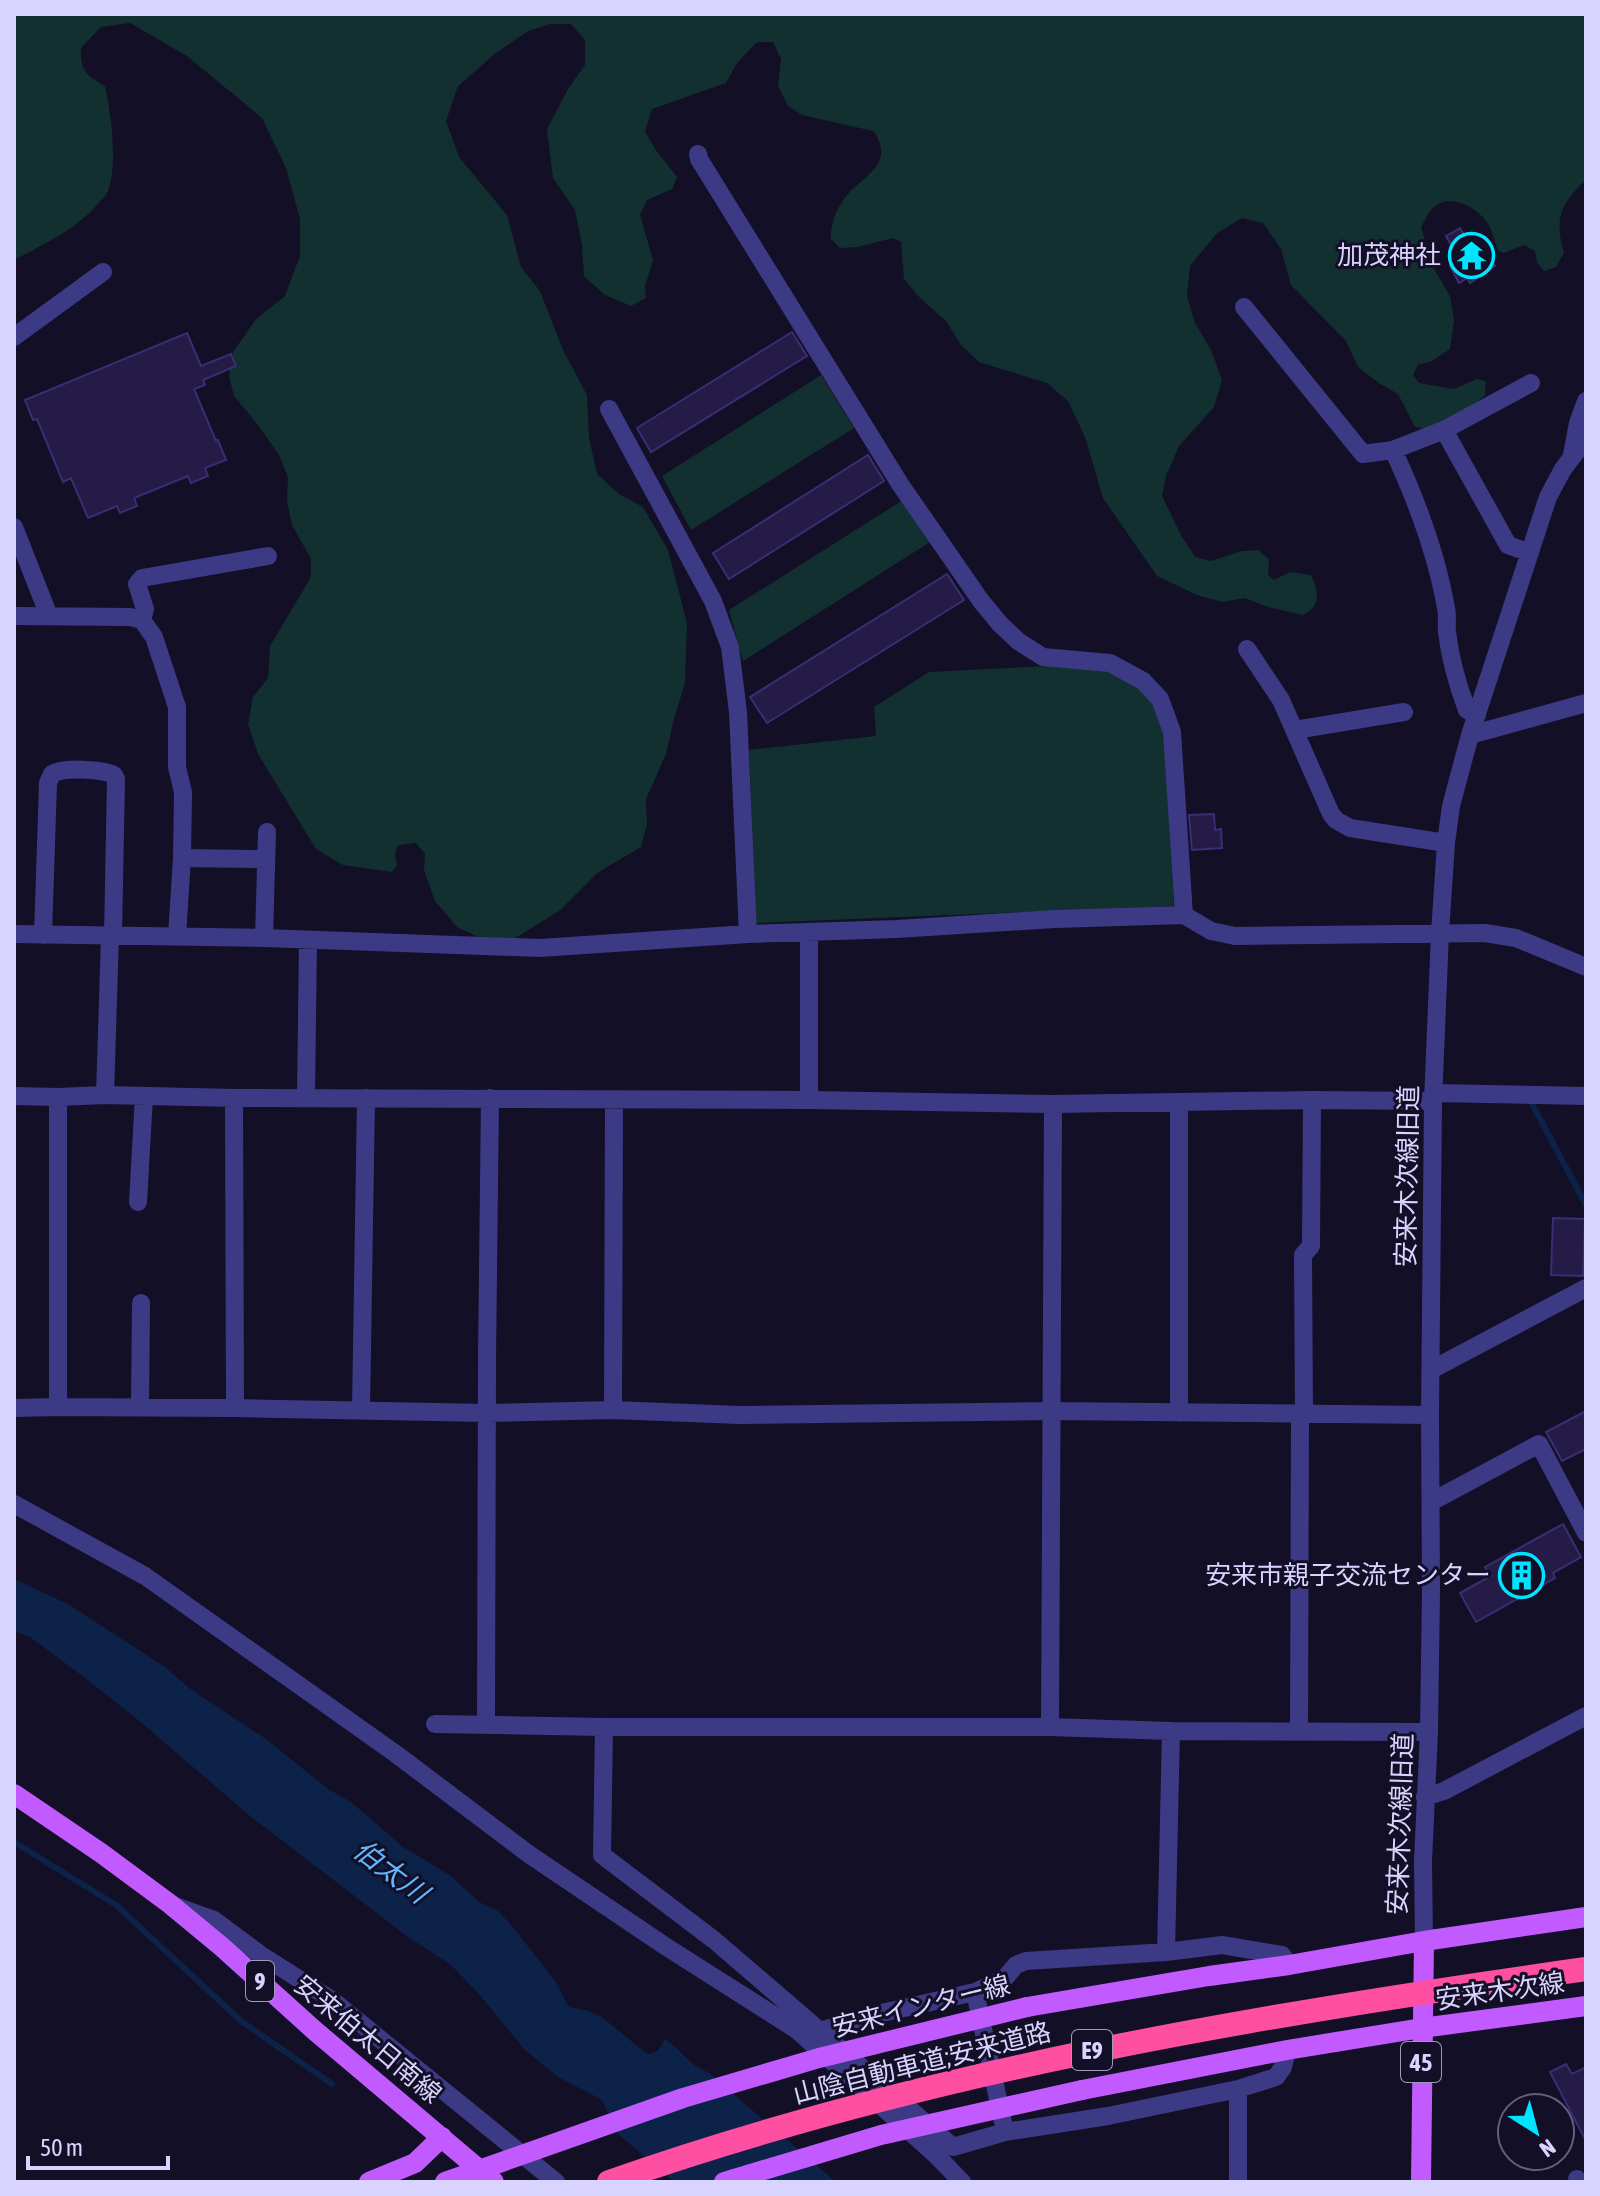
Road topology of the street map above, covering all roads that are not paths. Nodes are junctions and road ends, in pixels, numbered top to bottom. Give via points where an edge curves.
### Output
1 (698, 154) dead end
2 (103, 272) dead end
3 (1244, 307) dead end
4 (14, 337) edge
5 (1531, 383) dead end
6 (1586, 401) edge
7 (609, 409) dead end
8 (1444, 430) junction
9 (1586, 439) edge
10 (1393, 450) junction
11 (1571, 458) junction
12 (14, 527) edge
13 (1530, 553) junction
14 (268, 556) dead end
15 (14, 616) edge
16 (49, 616) junction
17 (142, 620) junction
18 (1247, 649) dead end
19 (1586, 703) edge
20 (1404, 712) dead end
21 (1477, 715) junction
22 (1295, 730) junction
23 (1470, 735) junction
24 (267, 832) dead end
25 (1446, 843) junction
26 (182, 858) junction
27 (266, 859) junction
28 (1184, 915) junction
29 (809, 932) junction
30 (1440, 933) junction
31 (14, 934) edge
32 (748, 934) junction
33 (43, 935) junction
34 (112, 936) junction
35 (177, 936) junction
36 (264, 938) junction
37 (308, 940) junction
38 (1586, 967) edge
39 (105, 1095) junction
40 (14, 1096) edge
41 (144, 1096) junction
42 (1586, 1096) edge
43 (58, 1097) junction
44 (1434, 1097) junction
45 (234, 1098) junction
46 (306, 1098) junction
47 (366, 1098) junction
48 (490, 1098) junction
49 (614, 1100) junction
50 (809, 1100) junction
51 (1312, 1100) junction
52 (1179, 1103) junction
53 (1053, 1104) junction
54 (138, 1202) dead end
55 (1586, 1288) edge
56 (141, 1303) dead end
57 (1431, 1370) junction
58 (58, 1407) junction
59 (140, 1407) junction
60 (14, 1408) edge
61 (235, 1408) junction
62 (361, 1410) junction
63 (613, 1410) junction
64 (1052, 1411) junction
65 (486, 1413) junction
66 (1179, 1413) junction
67 (1302, 1415) junction
68 (1430, 1415) junction
69 (1431, 1502) junction
70 (14, 1504) edge
71 (1586, 1533) edge
72 (1586, 1716) edge
73 (435, 1724) dead end
74 (486, 1724) junction
75 (604, 1727) junction
76 (1050, 1727) junction
77 (1171, 1731) junction
78 (1299, 1731) junction
79 (1429, 1732) junction
80 (14, 1794) edge
81 (1425, 1797) junction
82 (170, 1904) junction
83 (1586, 1917) edge
84 (1424, 1941) junction
85 (1166, 1952) junction
86 (1289, 1965) junction
87 (1586, 1969) edge
88 (1586, 1980) edge
89 (975, 1992) junction
90 (1586, 2006) edge
91 (808, 2027) junction
92 (1422, 2028) junction
93 (1287, 2050) junction
94 (1238, 2089) junction
95 (1005, 2132) junction
96 (442, 2137) junction
97 (945, 2152) junction
98 (369, 2182) edge
99 (445, 2182) edge
100 (494, 2182) edge
101 (556, 2182) edge
102 (609, 2182) edge
103 (639, 2182) edge
104 (724, 2182) edge
105 (962, 2182) edge
106 (1238, 2182) edge
107 (1421, 2182) edge

1 - 28 street via 900,484 1000,624 1043,657 1110,663 1143,681 1160,699 1172,732
2 - 4 street
3 - 10 street via 1363,454
5 - 8 street
6 - 11 street
7 - 32 street via 713,601 730,647
8 - 10 street
8 - 13 street via 1508,545
9 - 11 street, 安来木次線旧道
10 - 21 street via 1434,562 1461,695 1467,710
11 - 13 street, 安来木次線旧道 via 1548,497
12 - 16 street
13 - 21 street, 安来木次線旧道
14 - 17 street via 138,580 145,609
15 - 16 street
16 - 17 street
17 - 26 street via 154,637 177,707
18 - 22 street
19 - 23 street
20 - 22 street
21 - 23 street, 安来木次線旧道
22 - 25 street via 1336,820 1350,828
23 - 25 street, 安来木次線旧道
24 - 27 street
25 - 30 street, 安来木次線旧道
26 - 27 street
26 - 35 street
27 - 36 street
28 - 29 street
28 - 30 street via 1211,931 1235,936
29 - 32 street
29 - 50 street
30 - 38 street via 1516,938
30 - 44 street, 安来木次線旧道
31 - 33 street
32 - 37 street via 540,948
33 - 34 street
33 - 34 street via 48,783 61,770 104,771 116,779
34 - 35 street
34 - 39 street
35 - 36 street
36 - 37 street
37 - 46 street
39 - 41 street
39 - 43 street
40 - 43 street
41 - 45 street
41 - 54 street
42 - 44 street
43 - 58 street
44 - 51 street
44 - 57 street, 安来木次線旧道
45 - 46 street
45 - 61 street
46 - 47 street
47 - 48 street
47 - 62 street
48 - 49 street
48 - 65 street
49 - 50 street
49 - 63 street
50 - 53 street
51 - 52 street
51 - 67 street via 1311,1246 1303,1255
52 - 53 street
52 - 66 street
53 - 64 street
55 - 57 street
56 - 59 street
57 - 68 street, 安来木次線旧道
58 - 59 street
58 - 60 street
59 - 61 street
61 - 62 street
62 - 65 street
63 - 64 street via 739,1415
63 - 65 street
64 - 66 street
64 - 76 street
65 - 74 street
66 - 67 street
67 - 68 street
67 - 78 street
68 - 69 street, 安来木次線旧道
69 - 71 street via 1539,1444
69 - 79 street, 安来木次線旧道
70 - 91 street via 145,1576 530,1855 665,1946
72 - 81 street
73 - 74 street
74 - 75 street
75 - 76 street
75 - 91 street via 602,1855 714,1940
76 - 77 street
77 - 78 street
77 - 85 street
78 - 79 street
79 - 81 street, 安来木次線旧道
80 - 82 main road, 安来伯太日南線 / 9
81 - 84 street, 安来木次線旧道
82 - 96 main road, 安来伯太日南線 / 9
82 - 101 street via 214,1920 332,2000
83 - 84 main road
84 - 86 main road, 安来インター線
84 - 92 main road, 安来木次線 / 45
85 - 86 street via 1222,1945 1282,1955
85 - 89 street via 1026,1961
86 - 99 main road, 安来インター線, bridge via 1027,2007 819,2058 683,2098
87 - 102 highway, 山陰自動車道;安来道路 / E9, bridge via 1266,2018 1032,2063 833,2112
88 - 103 highway, 山陰自動車道;安来道路 / E9 via 1268,2028 1048,2070 838,2121
89 - 91 street
89 - 95 street
90 - 92 main road, 安来木次線 / 45
91 - 97 street
92 - 93 main road
92 - 107 main road, 安来木次線 / 45
93 - 94 street via 1276,2077
93 - 104 main road, bridge via 881,2135
94 - 95 street
94 - 106 street
95 - 97 street
96 - 98 main road via 415,2163
96 - 100 main road, 安来伯太日南線 / 9
97 - 105 street

